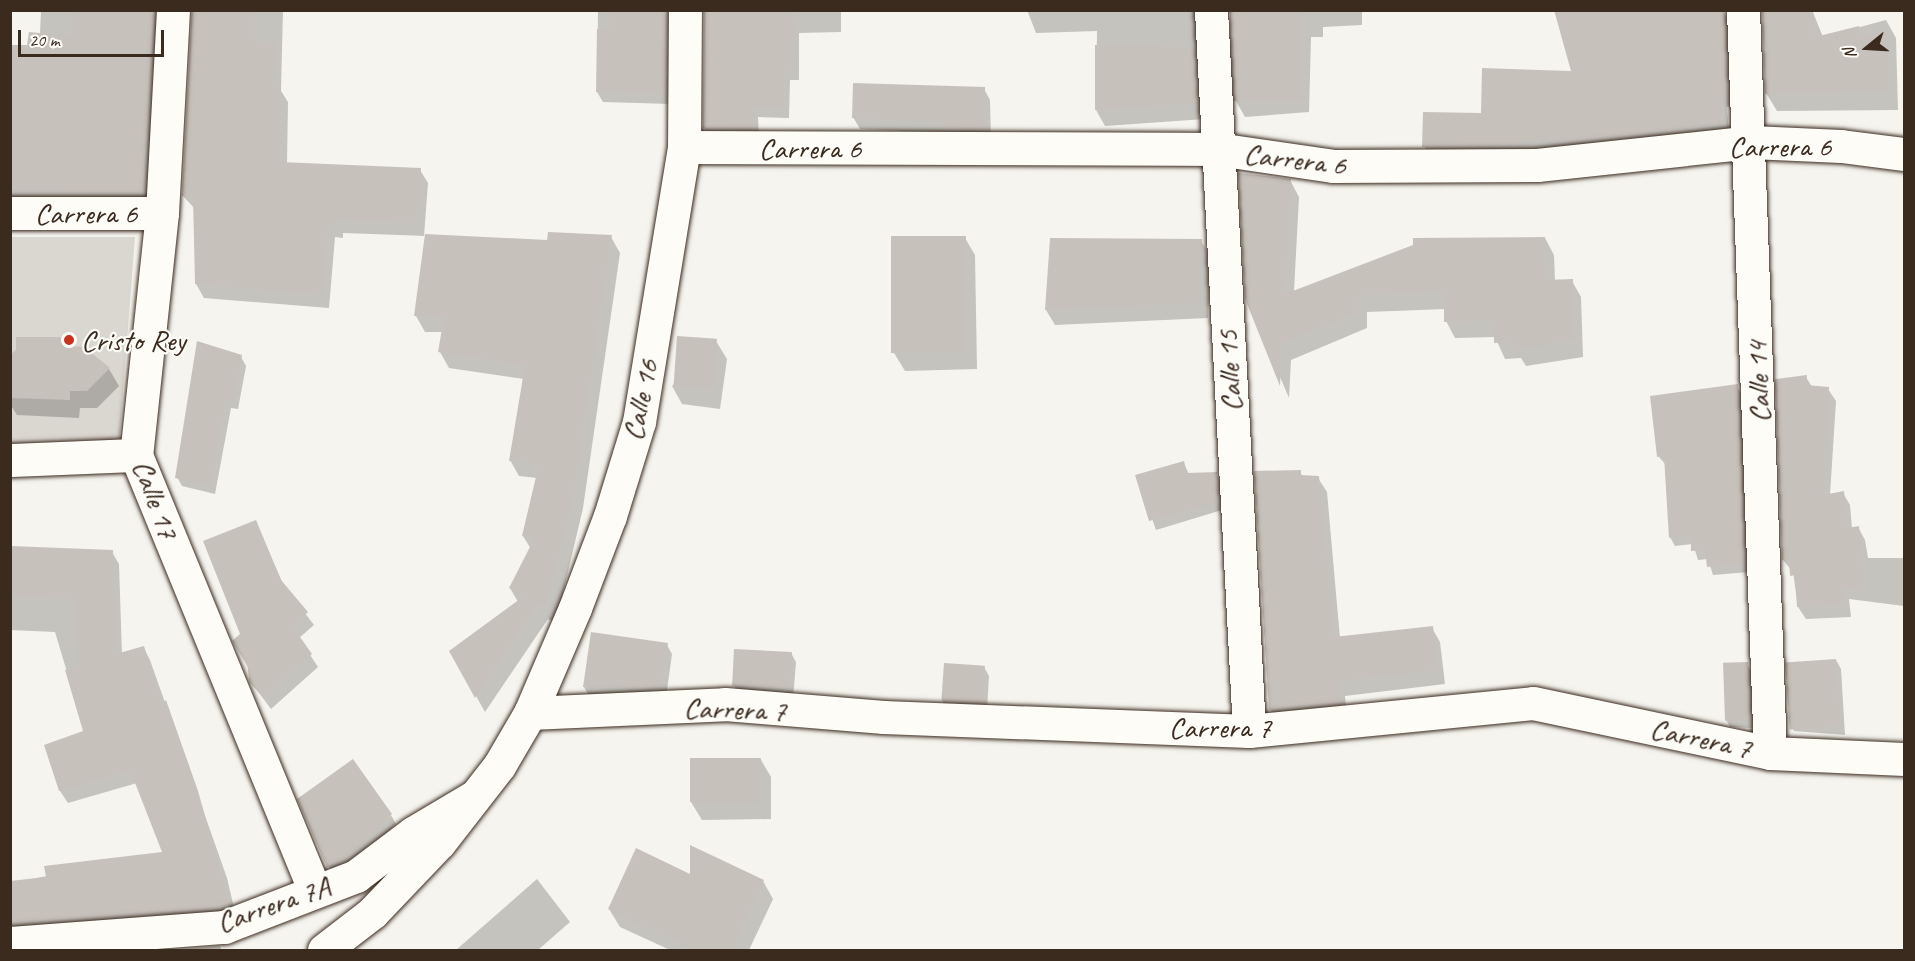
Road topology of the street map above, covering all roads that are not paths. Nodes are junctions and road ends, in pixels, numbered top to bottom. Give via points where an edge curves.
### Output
1 (173, 10) edge
2 (684, 10) edge
3 (1211, 10) edge
4 (1743, 10) edge
5 (1750, 142) junction
6 (684, 147) junction
7 (1217, 149) junction
8 (1905, 154) edge
9 (10, 213) edge
10 (162, 213) junction
11 (136, 455) junction
12 (10, 460) edge
13 (530, 713) junction
14 (1249, 731) junction
15 (1770, 753) junction
16 (1905, 759) edge
17 (475, 796) junction
18 (314, 890) junction
19 (10, 943) edge
20 (324, 951) edge

1 - 10 street, Calle 17
2 - 6 street, Calle 16
3 - 7 street, Calle 15
4 - 5 street, Calle 14
5 - 7 street, Carrera 6 via 1537,165 1333,166
5 - 8 street, Carrera 6 via 1841,146
5 - 15 street, Calle 14
6 - 7 street, Carrera 6
6 - 13 street, Calle 16 via 639,422 610,516
7 - 14 street, Calle 15
9 - 10 street, Carrera 6
10 - 11 street, Calle 17
11 - 12 street
11 - 18 street, Calle 17
13 - 14 street, Carrera 7 via 725,704 883,717
13 - 17 street, Calle 16 via 500,766
14 - 15 street, Carrera 7 via 1533,703
15 - 16 street, Carrera 7
17 - 18 street, Carrera 7A via 413,833 356,876
17 - 20 street, Calle 16 via 439,843 372,912
18 - 19 street, Carrera 7A via 224,927

